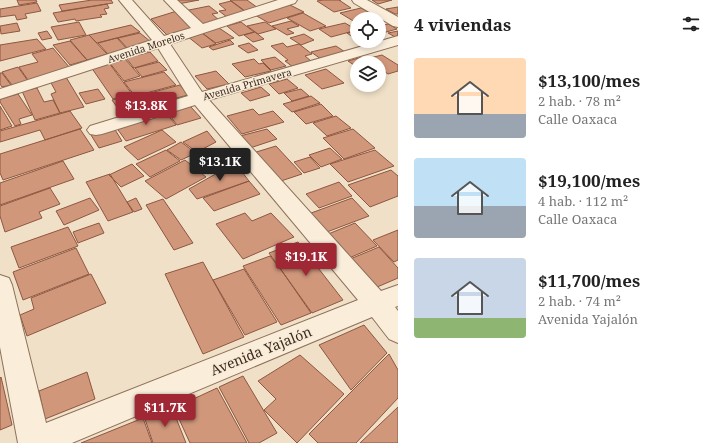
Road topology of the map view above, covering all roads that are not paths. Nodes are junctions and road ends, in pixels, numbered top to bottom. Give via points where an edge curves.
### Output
1 (125, 0) edge
2 (170, 0) edge
3 (291, 0) edge
4 (358, 0) edge
5 (398, 23) edge
6 (200, 29) junction
7 (398, 40) edge
8 (161, 42) junction
9 (0, 94) edge
10 (198, 98) junction
11 (96, 130) dead end
12 (0, 285) edge
13 (387, 299) edge
14 (398, 331) edge
15 (34, 443) edge

1 - 8 street
2 - 6 street
3 - 6 street, Avenida Morelos
4 - 5 street
6 - 8 street, Avenida Morelos
7 - 10 street, Avenida Primavera
8 - 9 street, Avenida Morelos
8 - 10 street
10 - 11 street, Avenida Primavera
10 - 13 street
12 - 15 street
13 - 14 street
13 - 15 street, Avenida Yajalón

